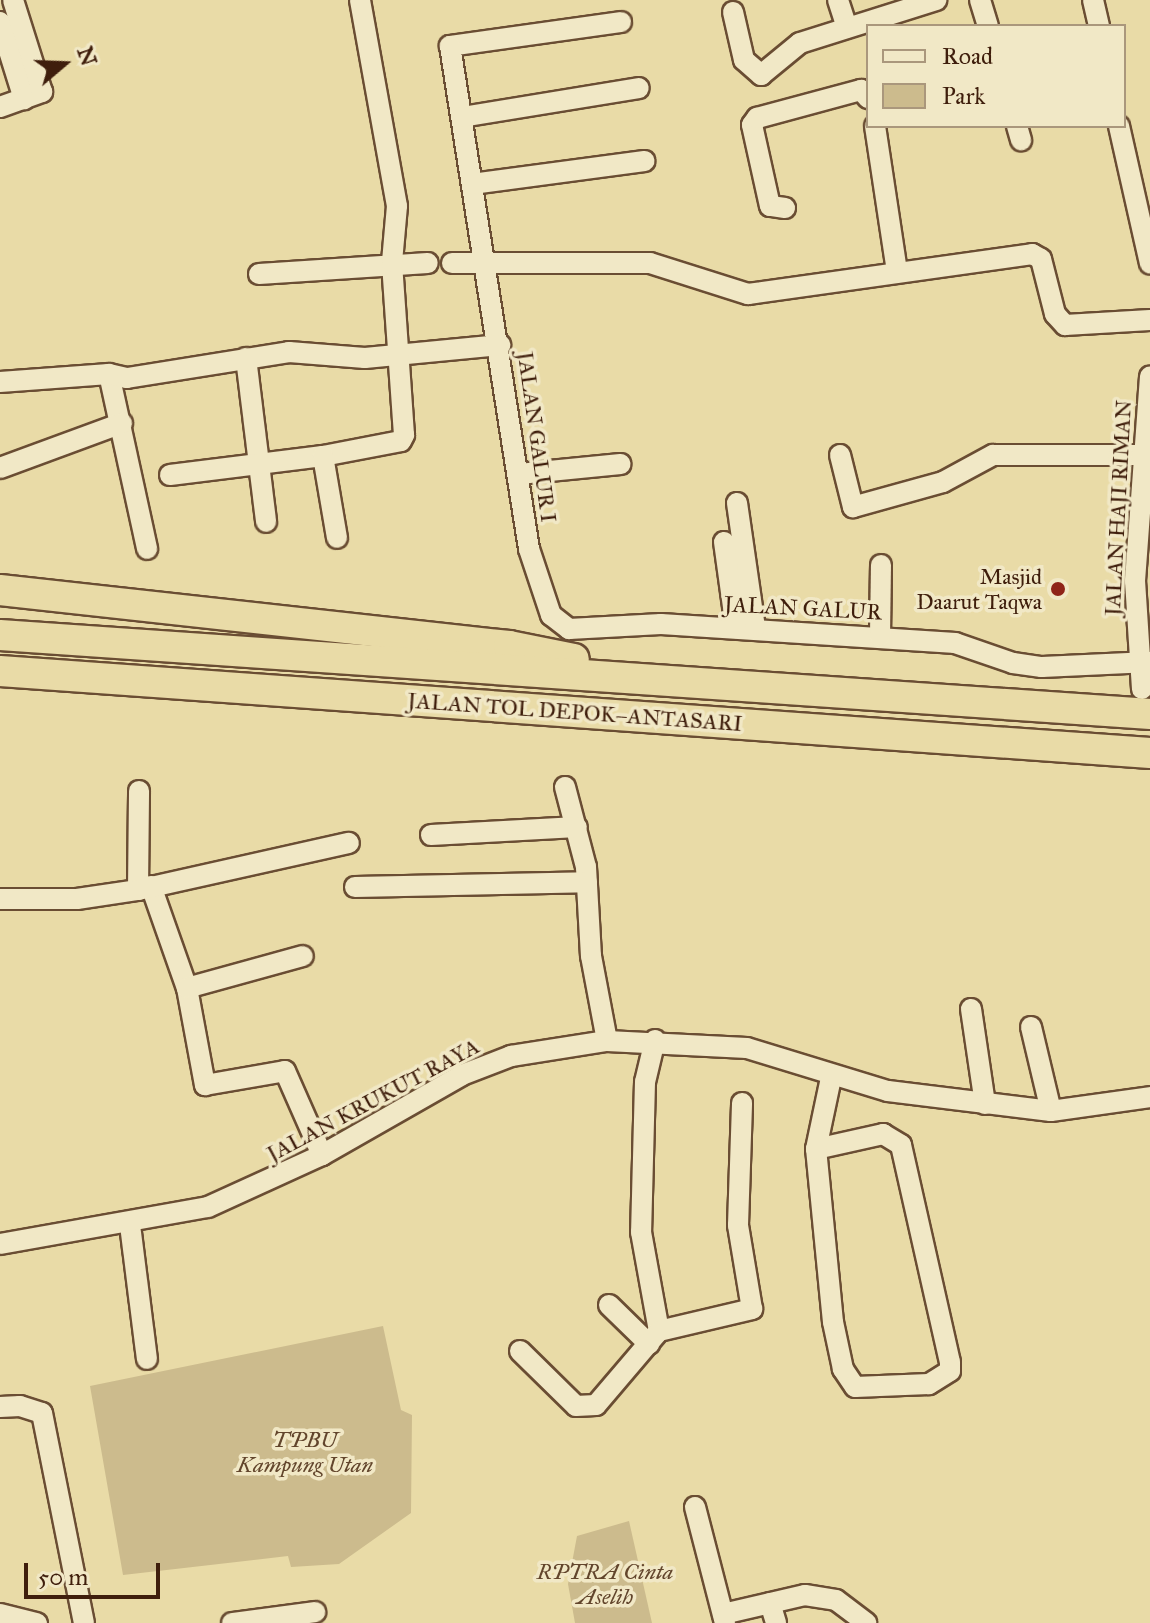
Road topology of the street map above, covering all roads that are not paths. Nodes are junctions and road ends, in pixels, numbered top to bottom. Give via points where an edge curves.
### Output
1 (13, 0) edge
2 (360, 0) edge
3 (838, 0) edge
4 (936, 0) edge
5 (980, 0) edge
6 (1093, 0) edge
7 (912, 3) edge
8 (733, 12) dead end
9 (0, 22) edge
10 (621, 22) dead end
11 (987, 24) edge
12 (1099, 24) edge
13 (847, 28) junction
14 (639, 88) dead end
15 (33, 95) junction
16 (866, 96) edge
17 (0, 107) edge
18 (462, 117) junction
19 (875, 128) edge
20 (1119, 128) edge
21 (644, 161) dead end
22 (472, 184) junction
23 (785, 208) dead end
24 (392, 262) junction
25 (428, 263) dead end
26 (452, 263) dead end
27 (487, 263) junction
28 (1150, 264) edge
29 (897, 272) junction
30 (259, 274) dead end
31 (1150, 320) edge
32 (500, 345) junction
33 (398, 351) junction
34 (246, 358) junction
35 (109, 374) junction
36 (1150, 377) edge
37 (0, 382) edge
38 (122, 423) junction
39 (1148, 431) edge
40 (840, 455) dead end
41 (1142, 455) junction
42 (323, 456) junction
43 (621, 464) dead end
44 (256, 465) junction
45 (0, 468) edge
46 (519, 474) junction
47 (170, 475) dead end
48 (737, 503) dead end
49 (266, 522) dead end
50 (337, 538) dead end
51 (724, 542) dead end
52 (147, 549) dead end
53 (881, 565) dead end
54 (1142, 581) edge
55 (0, 590) edge
56 (551, 615) joint
57 (745, 628) junction
58 (0, 635) edge
59 (880, 636) junction
60 (1144, 664) edge
61 (0, 671) edge
62 (684, 683) junction
63 (1146, 701) edge
64 (1150, 753) edge
65 (565, 787) dead end
66 (139, 791) dead end
67 (577, 827) junction
68 (431, 835) dead end
69 (349, 843) dead end
70 (587, 882) junction
71 (355, 887) dead end
72 (145, 888) junction
73 (0, 899) edge
74 (303, 956) dead end
75 (187, 988) junction
76 (971, 1009) dead end
77 (1031, 1027) dead end
78 (655, 1040) junction
79 (607, 1041) junction
80 (831, 1078) junction
81 (1150, 1097) edge
82 (742, 1103) dead end
83 (985, 1104) junction
84 (1051, 1111) junction
85 (816, 1149) junction
86 (322, 1155) junction
87 (130, 1225) junction
88 (0, 1244) edge
89 (609, 1305) dead end
90 (654, 1338) junction
91 (520, 1351) dead end
92 (147, 1359) dead end
93 (0, 1407) edge
94 (695, 1507) dead end
95 (315, 1612) dead end
96 (773, 1613) edge
97 (0, 1614) edge
98 (724, 1619) edge
99 (37, 1623) edge
100 (84, 1623) edge
101 (232, 1623) edge
102 (866, 1623) edge

1 - 15 street
2 - 24 street via 397,206
3 - 13 street
4 - 7 street
5 - 11 street
6 - 12 street
7 - 13 street
8 - 13 street via 744,60 761,75 800,43
9 - 15 street
10 - 18 street, JALAN GALUR I via 450,46
14 - 18 street
15 - 17 street
16 - 23 street via 861,90 757,118 752,125 770,206
18 - 22 street, JALAN GALUR I
19 - 29 street
20 - 28 street
21 - 22 street
22 - 27 street, JALAN GALUR I
24 - 25 street
24 - 30 street
24 - 33 street
26 - 27 street
27 - 29 street via 650,263 748,294
27 - 32 street, JALAN GALUR I
29 - 31 street via 1032,254 1041,259 1059,322
32 - 33 street
32 - 46 street, JALAN GALUR I
33 - 34 street via 365,358 295,352
33 - 42 street via 404,438
34 - 35 street via 127,378
34 - 44 street
35 - 37 street
35 - 38 street
36 - 39 street, JALAN HAJI RIMAN
38 - 45 street
38 - 52 street
39 - 41 street, JALAN HAJI RIMAN
40 - 41 street via 853,507 943,482 993,455
41 - 54 street, JALAN HAJI RIMAN
42 - 44 street
42 - 50 street
43 - 46 street
44 - 47 street
44 - 49 street
46 - 56 street, JALAN GALUR I via 529,549
48 - 57 street
51 - 57 street
53 - 59 street
54 - 60 street, JALAN HAJI RIMAN
55 - 62 highway via 509,646
56 - 57 street, JALAN GALUR via 579,630 661,624
57 - 59 street, JALAN GALUR
58 - 62 highway, JALAN TOL DEPOK–ANTASARI
59 - 60 street, JALAN GALUR via 955,643 1042,667
60 - 63 street, JALAN HAJI RIMAN
61 - 64 highway, JALAN TOL DEPOK–ANTASARI
62 - 63 highway, JALAN TOL DEPOK–ANTASARI
65 - 67 street
66 - 72 street
67 - 68 street
67 - 70 street
69 - 72 street
70 - 71 street
70 - 79 street via 591,956
72 - 73 street via 77,899
72 - 75 street
74 - 75 street
75 - 86 street via 205,1085 285,1071
76 - 83 street
77 - 84 street
78 - 79 street, JALAN KRUKUT RAYA
78 - 80 street, JALAN KRUKUT RAYA via 747,1048
78 - 90 street via 645,1082 641,1232
79 - 86 street, JALAN KRUKUT RAYA via 511,1056 462,1075
80 - 83 street, JALAN KRUKUT RAYA
80 - 85 street
81 - 84 street, JALAN KRUKUT RAYA
82 - 90 street via 738,1225 752,1309
83 - 84 street, JALAN KRUKUT RAYA
85 - 85 street via 833,1322 843,1369 855,1387 929,1384 950,1371 950,1362 901,1145 883,1134
86 - 87 street, JALAN KRUKUT RAYA via 246,1194
87 - 88 street, JALAN KRUKUT RAYA
87 - 92 street
89 - 90 street
90 - 91 street via 596,1405 576,1406
93 - 100 street via 42,1413
94 - 98 street
95 - 101 street
96 - 98 street
96 - 102 street via 805,1595 836,1600
97 - 99 street

